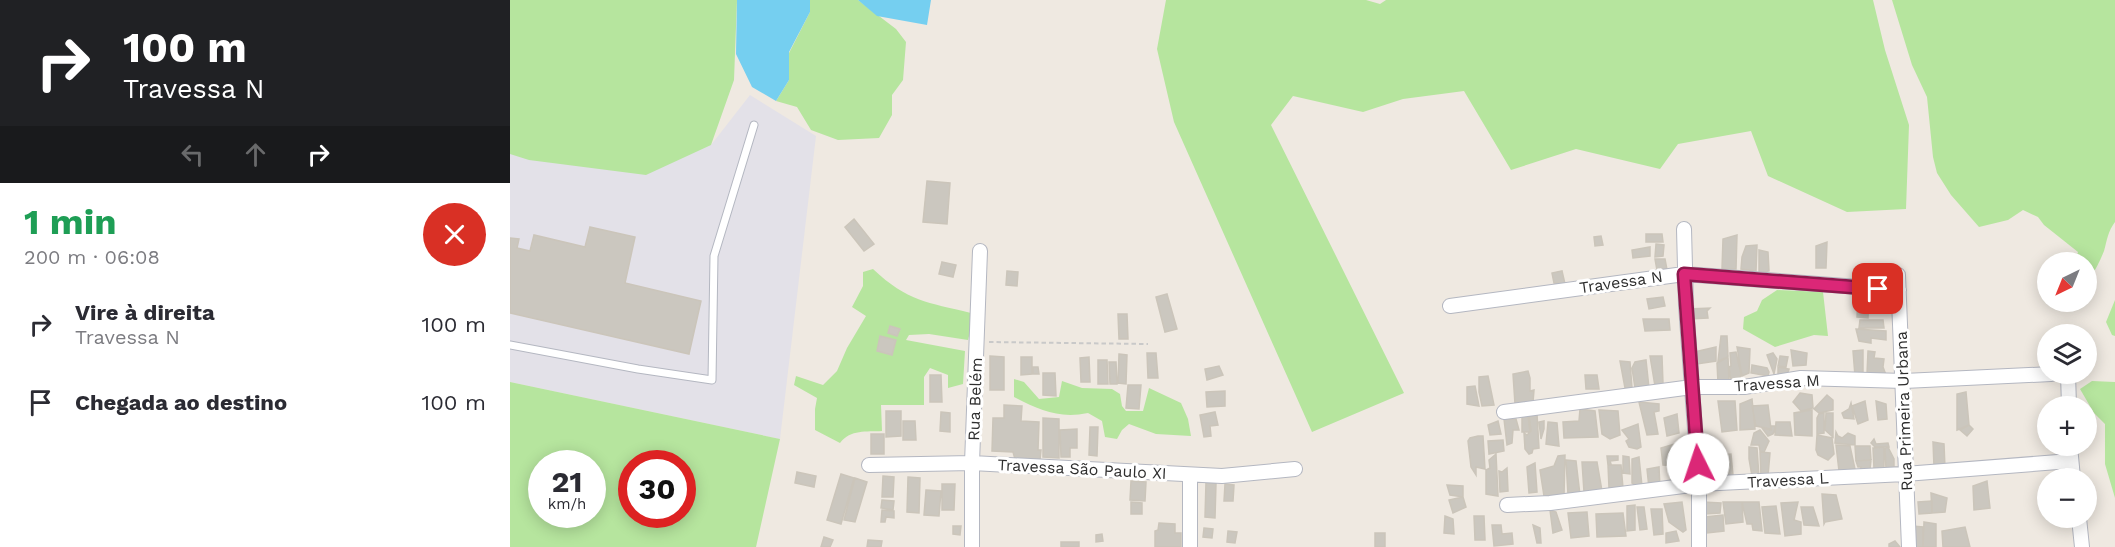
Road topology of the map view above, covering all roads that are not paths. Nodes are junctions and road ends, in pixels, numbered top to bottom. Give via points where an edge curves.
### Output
1 (754, 125) dead end
2 (1684, 229) dead end
3 (980, 251) dead end
4 (1684, 274) junction
5 (1898, 275) dead end
6 (1899, 290) junction
7 (1450, 306) dead end
8 (510, 345) edge
9 (2037, 375) edge
10 (1904, 381) junction
11 (1692, 387) junction
12 (1504, 412) dead end
13 (2071, 456) edge
14 (2071, 460) junction
15 (972, 463) junction
16 (869, 465) dead end
17 (2072, 468) edge
18 (1295, 469) dead end
19 (1905, 474) junction
20 (1190, 475) junction
21 (1700, 484) junction
22 (1507, 505) dead end
23 (2080, 528) edge
24 (972, 547) edge
25 (1190, 547) edge
26 (1699, 547) edge
27 (1909, 547) edge
28 (2082, 547) edge

1 - 8 lane via 714,256 712,380
2 - 4 street
3 - 15 street, Rua Belém
4 - 6 street, Travessa N
4 - 7 street, Travessa N
4 - 11 street
5 - 6 street, Rua Primeira Urbana
6 - 10 street, Rua Primeira Urbana
9 - 10 street, Travessa M
10 - 11 street, Travessa M via 1801,378 1744,387
10 - 19 street, Rua Primeira Urbana
11 - 12 street, Travessa M
11 - 21 street
13 - 14 street
14 - 17 street
14 - 19 street, Travessa L
15 - 16 street, Travessa São Paulo XI
15 - 20 street, Travessa São Paulo XI
15 - 24 street, Rua Belém
18 - 20 street, Travessa São Paulo XI
19 - 21 street, Travessa L
19 - 27 street, Rua Primeira Urbana
20 - 25 street
21 - 22 street, Travessa L
21 - 26 street
23 - 28 street

